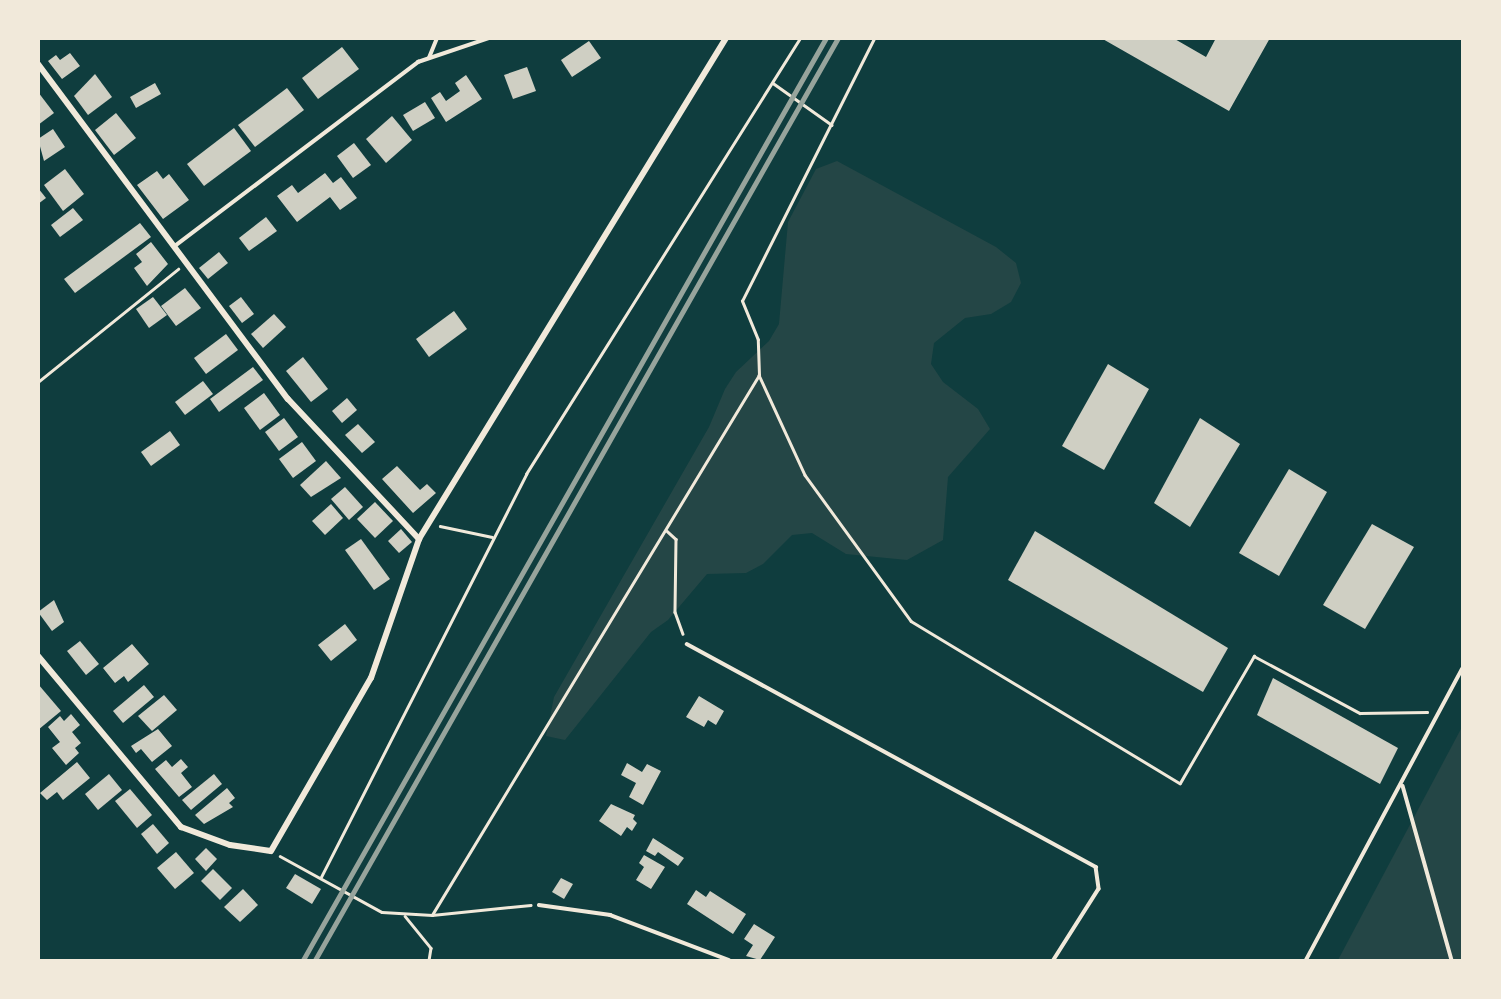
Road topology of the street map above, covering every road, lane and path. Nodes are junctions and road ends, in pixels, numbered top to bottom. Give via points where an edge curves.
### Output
1 (437, 38) edge
2 (489, 38) edge
3 (726, 38) edge
4 (800, 38) edge
5 (874, 38) edge
6 (429, 58) junction
7 (38, 64) edge
8 (773, 83) junction
9 (832, 125) junction
10 (174, 246) junction
11 (186, 262) junction
12 (759, 376) junction
13 (38, 382) edge
14 (429, 524) junction
15 (667, 531) junction
16 (492, 537) junction
17 (419, 540) junction
18 (687, 644) joint
19 (38, 656) edge
20 (1462, 669) edge
21 (1442, 712) junction
22 (1403, 783) junction
23 (271, 851) junction
24 (321, 877) junction
25 (540, 905) joint
26 (432, 915) junction
27 (405, 916) junction
28 (429, 961) edge
29 (729, 961) edge
30 (1054, 961) edge
31 (1306, 961) edge
32 (1452, 961) edge

1 - 6 lane
2 - 6 lane
3 - 14 street
4 - 8 path
5 - 9 path
6 - 10 lane
7 - 10 street
8 - 9 path
8 - 16 path via 526,474
9 - 12 path via 742,301 758,340
10 - 11 street
11 - 13 path
11 - 17 street via 288,399
12 - 15 path
12 - 21 path via 805,475 911,621 1180,783 1254,656 1360,713
14 - 16 path
14 - 17 street
15 - 18 path via 676,539 675,612
15 - 26 path
16 - 24 path
17 - 23 street via 371,678
18 - 30 lane via 1096,867 1099,889
19 - 23 street via 181,827 230,845
20 - 21 lane
21 - 22 lane
22 - 31 lane
22 - 32 lane
23 - 24 path
24 - 27 path via 382,912
25 - 26 path via 497,905
25 - 29 lane via 610,915
26 - 27 path
27 - 28 path via 431,948

